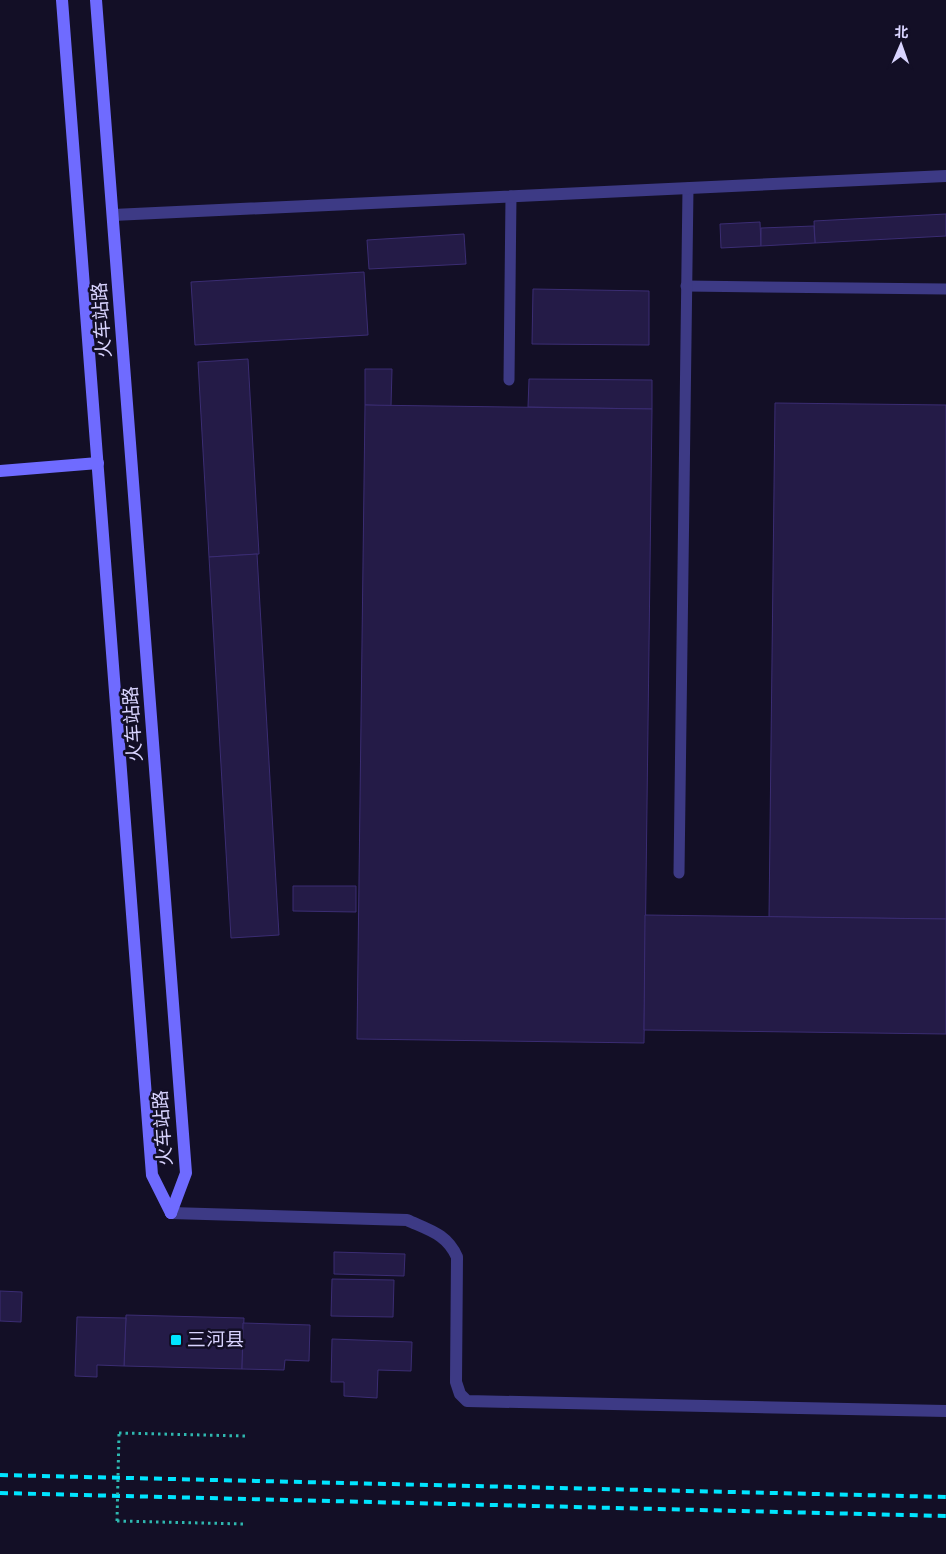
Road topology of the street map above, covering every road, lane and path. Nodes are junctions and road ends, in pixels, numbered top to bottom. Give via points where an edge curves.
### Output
1 (62, 0) edge
2 (96, 0) edge
3 (946, 176) edge
4 (688, 188) junction
5 (511, 196) junction
6 (112, 215) junction
7 (686, 286) junction
8 (946, 289) edge
9 (509, 380) dead end
10 (98, 463) junction
11 (0, 471) edge
12 (679, 873) dead end
13 (171, 1213) junction
14 (946, 1411) edge
15 (245, 1436) dead end
16 (244, 1524) dead end

1 - 10 street, 火车站路
2 - 6 street, 火车站路
3 - 4 street
4 - 5 street
4 - 7 lane
5 - 6 street
5 - 9 lane
6 - 13 street, 火车站路 via 186,1173
7 - 8 lane
7 - 12 lane
10 - 11 street
10 - 13 street, 火车站路 via 152,1175
13 - 14 street via 407,1220 438,1234 453,1246 457,1257 456,1382 460,1394 467,1401
15 - 16 path, bridge via 120,1433 118,1521

